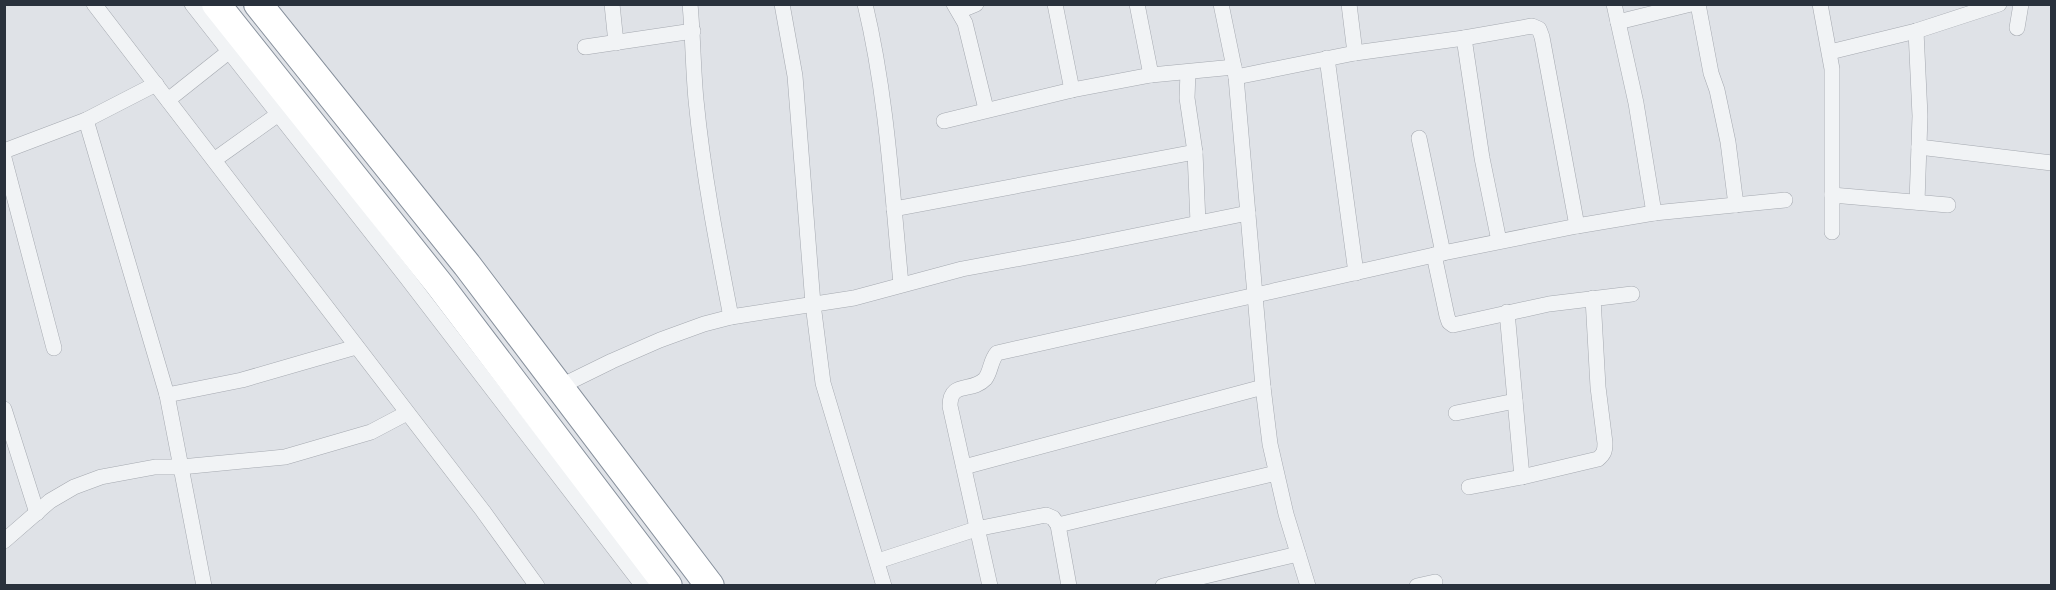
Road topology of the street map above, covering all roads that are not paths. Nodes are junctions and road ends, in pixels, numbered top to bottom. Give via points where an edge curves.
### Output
1 (94, 4) edge
2 (192, 4) edge
3 (216, 4) edge
4 (258, 4) edge
5 (276, 4) edge
6 (612, 4) edge
7 (690, 4) edge
8 (782, 4) edge
9 (865, 4) edge
10 (976, 4) edge
11 (1055, 4) edge
12 (1137, 4) edge
13 (1221, 4) edge
14 (1349, 4) edge
15 (1614, 4) edge
16 (1691, 4) edge
17 (1698, 4) edge
18 (1820, 4) edge
19 (1999, 4) edge
20 (2021, 4) edge
21 (957, 8) edge
22 (1618, 22) junction
23 (2017, 28) dead end
24 (693, 31) junction
25 (1916, 31) junction
26 (1464, 38) junction
27 (616, 43) junction
28 (237, 45) junction
29 (585, 47) dead end
30 (1830, 52) junction
31 (1355, 53) junction
32 (1327, 58) junction
33 (1188, 72) junction
34 (1235, 72) junction
35 (1151, 75) junction
36 (156, 84) junction
37 (1072, 90) junction
38 (168, 100) junction
39 (287, 108) junction
40 (986, 109) junction
41 (86, 120) junction
42 (944, 121) dead end
43 (1419, 138) dead end
44 (1919, 147) junction
45 (4, 151) edge
46 (1195, 152) junction
47 (4, 158) edge
48 (214, 160) junction
49 (2052, 163) edge
50 (1832, 195) junction
51 (1785, 200) dead end
52 (1917, 202) junction
53 (1948, 204) dead end
54 (1736, 205) junction
55 (894, 209) junction
56 (1248, 213) junction
57 (1654, 213) junction
58 (1198, 223) junction
59 (1578, 226) junction
60 (1832, 232) dead end
61 (1499, 241) junction
62 (1438, 254) junction
63 (1356, 273) junction
64 (901, 284) junction
65 (1256, 294) junction
66 (1632, 294) dead end
67 (1593, 298) junction
68 (813, 304) junction
69 (1507, 312) junction
70 (731, 317) junction
71 (356, 346) junction
72 (54, 348) dead end
73 (565, 384) junction
74 (1263, 387) junction
75 (167, 395) junction
76 (1515, 401) junction
77 (4, 409) edge
78 (407, 413) junction
79 (1456, 413) dead end
80 (964, 466) junction
81 (181, 467) junction
82 (1276, 473) junction
83 (1522, 477) junction
84 (1469, 487) dead end
85 (36, 513) junction
86 (1058, 525) junction
87 (976, 529) junction
88 (4, 541) edge
89 (1298, 554) junction
90 (878, 561) junction
91 (1435, 582) dead end
92 (204, 585) edge
93 (537, 585) edge
94 (643, 585) edge
95 (668, 585) edge
96 (710, 585) edge
97 (725, 585) edge
98 (884, 585) edge
99 (990, 585) edge
100 (1069, 585) edge
101 (1163, 585) edge
102 (1308, 585) edge
103 (1417, 585) edge

1 - 36 street
2 - 28 street
3 - 28 highway
4 - 73 highway
5 - 73 street
6 - 27 street
7 - 24 street
8 - 68 street via 795,76
9 - 55 street via 878,64
10 - 21 street
11 - 37 street
12 - 35 street
13 - 34 street
14 - 31 street
15 - 22 street
16 - 22 street
17 - 54 street via 1728,142
18 - 30 street
19 - 25 street
20 - 23 street
21 - 40 street via 965,23
22 - 57 street
24 - 27 street
24 - 70 street via 696,100
25 - 30 street
25 - 44 street
26 - 31 street
26 - 59 street via 1532,26 1539,29
26 - 61 street
27 - 29 street
28 - 38 street
28 - 39 highway
30 - 50 street
31 - 32 street
32 - 34 street
32 - 63 street
33 - 34 street
33 - 35 street
33 - 46 street via 1186,98
34 - 56 street
35 - 37 street
36 - 38 street
36 - 41 street
37 - 40 street
38 - 48 street
39 - 48 street
39 - 94 street
39 - 95 highway via 439,284
40 - 42 street
41 - 45 street
41 - 75 street
43 - 62 street
44 - 49 street
44 - 52 street
46 - 55 street
46 - 58 street
47 - 72 street
48 - 71 street
50 - 52 street
50 - 60 street
51 - 54 street
52 - 53 street
54 - 57 street
55 - 64 street
56 - 58 street
56 - 65 street
57 - 59 street
58 - 64 street
59 - 61 street
61 - 62 street
62 - 63 street
62 - 69 street via 1449,322 1460,324
63 - 65 street
64 - 68 street via 854,298
65 - 74 street
65 - 80 street via 997,353 983,381 953,392 950,397
66 - 67 street
67 - 69 street
67 - 83 street via 1605,450 1598,459
68 - 70 street
68 - 90 street via 823,383
69 - 76 street
70 - 73 street via 660,340
71 - 75 street via 242,380
71 - 78 street
73 - 96 highway
73 - 97 street
74 - 80 street
74 - 82 street
75 - 81 street
76 - 79 street
76 - 83 street
77 - 85 street
78 - 81 street via 371,432 285,457
78 - 93 street
80 - 87 street
81 - 85 street via 155,467 101,477 74,487
81 - 92 street
82 - 86 street
82 - 89 street
83 - 84 street
85 - 88 street
86 - 87 street via 1053,518 1037,515
86 - 100 street
87 - 90 street
87 - 99 street
89 - 101 street
89 - 102 street
90 - 98 street
91 - 103 street

